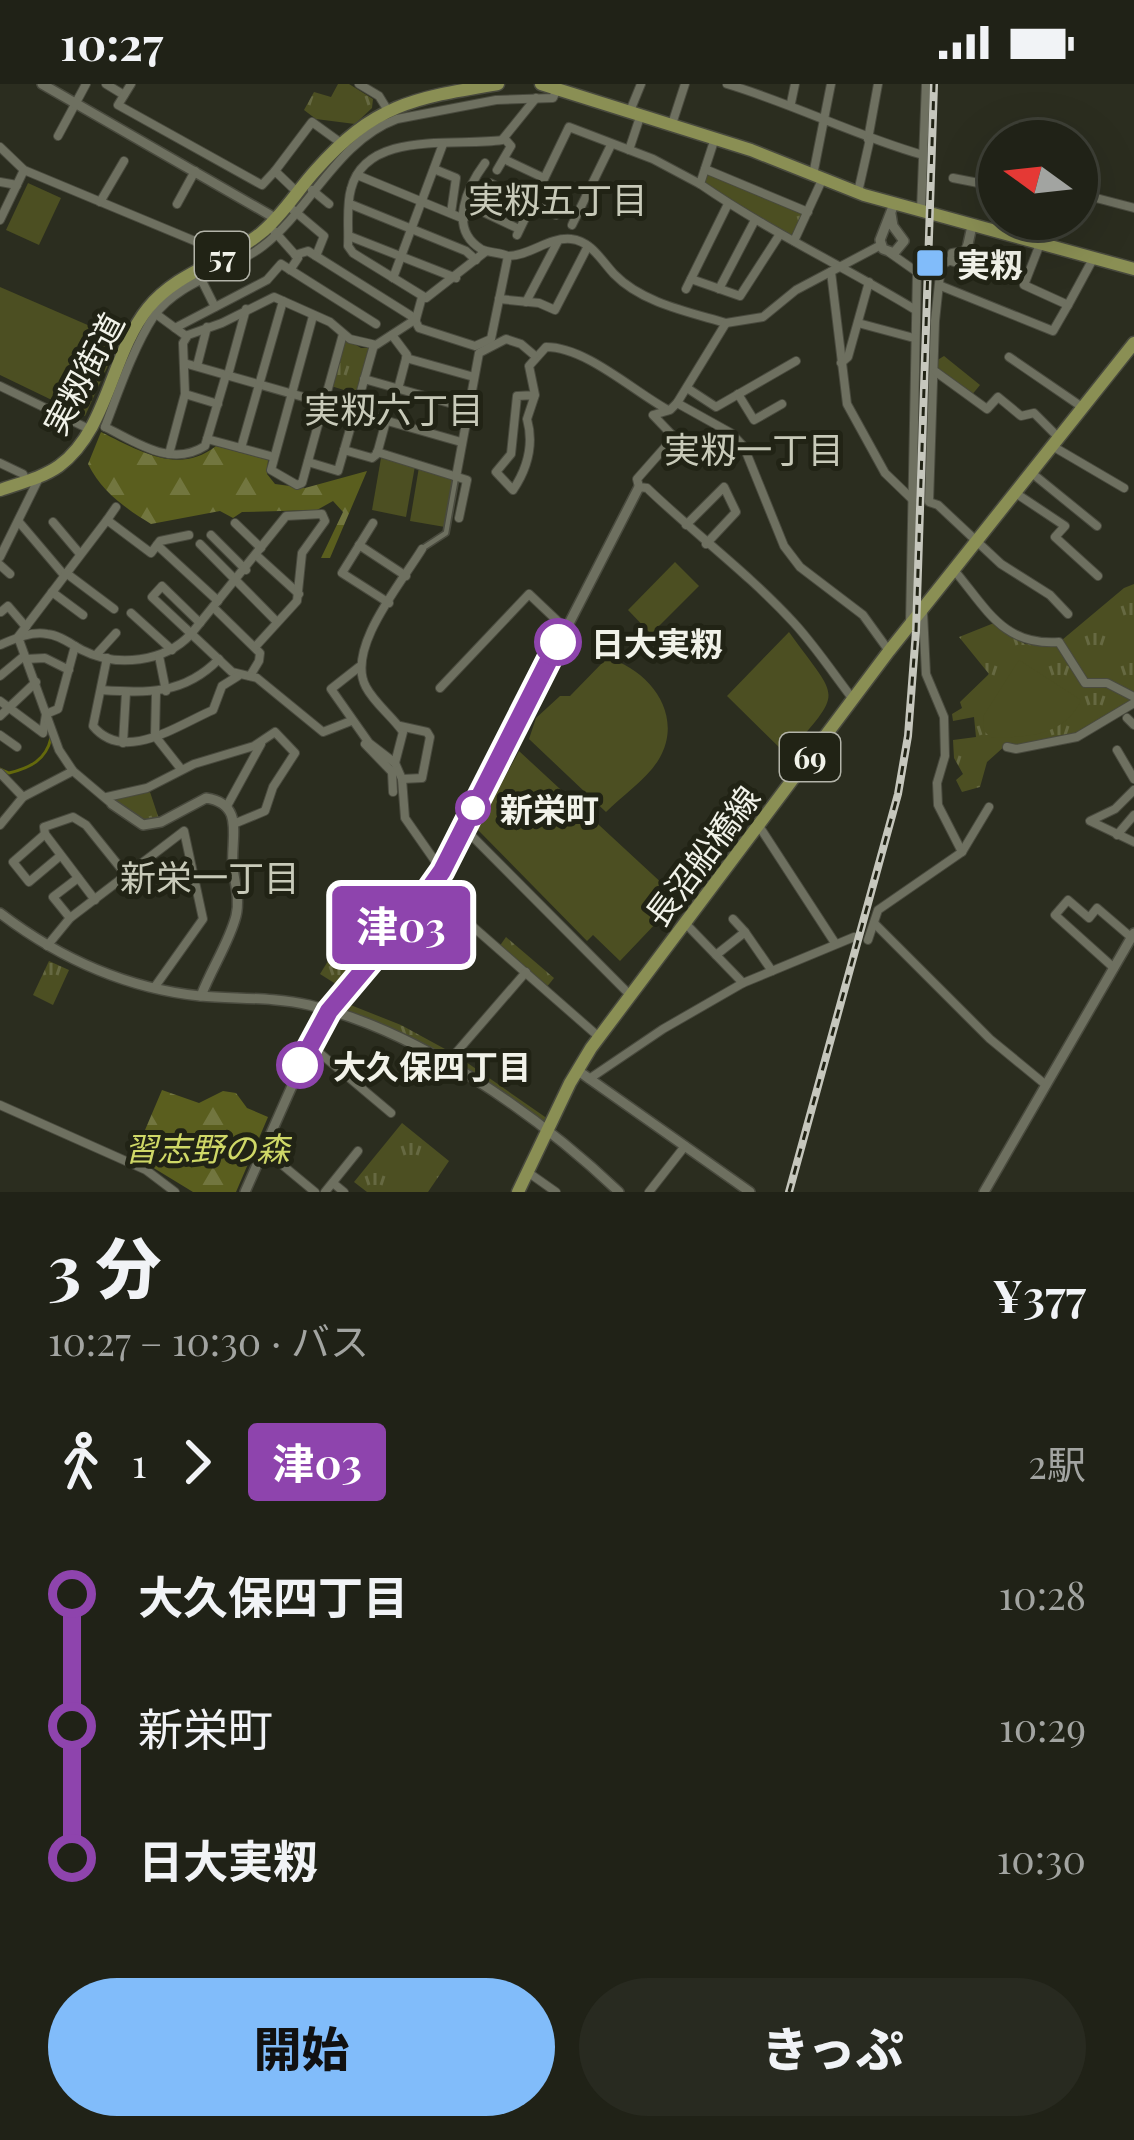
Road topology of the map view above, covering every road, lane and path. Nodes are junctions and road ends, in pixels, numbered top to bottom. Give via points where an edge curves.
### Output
1 (42, 84) edge
2 (86, 84) edge
3 (106, 84) edge
4 (131, 84) edge
5 (358, 84) edge
6 (498, 84) edge
7 (641, 84) edge
8 (685, 84) edge
9 (727, 84) edge
10 (795, 84) edge
11 (831, 84) edge
12 (878, 84) edge
13 (926, 84) edge
14 (558, 86) edge
15 (759, 89) edge
16 (538, 91) edge
17 (124, 95) junction
18 (75, 103) junction
19 (791, 103) junction
20 (387, 109) junction
21 (636, 113) junction
22 (824, 119) junction
23 (673, 124) junction
24 (58, 136) dead end
25 (504, 138) junction
26 (715, 138) junction
27 (869, 139) junction
28 (342, 144) junction
29 (443, 144) junction
30 (611, 145) junction
31 (0, 147) edge
32 (629, 150) junction
33 (923, 154) junction
34 (124, 161) dead end
35 (508, 161) dead end
36 (484, 163) dead end
37 (434, 169) junction
38 (705, 169) junction
39 (24, 170) junction
40 (497, 170) dead end
41 (195, 171) junction
42 (275, 171) junction
43 (357, 175) junction
44 (544, 178) junction
45 (818, 178) junction
46 (953, 178) dead end
47 (0, 182) edge
48 (490, 183) dead end
49 (978, 183) edge
50 (700, 184) junction
51 (17, 185) junction
52 (304, 189) junction
53 (857, 193) junction
54 (1098, 199) edge
55 (100, 202) junction
56 (422, 202) junction
57 (532, 203) junction
58 (177, 204) dead end
59 (329, 204) dead end
60 (350, 204) junction
61 (728, 204) junction
62 (291, 208) junction
63 (1134, 208) edge
64 (892, 209) junction
65 (808, 212) junction
66 (921, 212) junction
67 (451, 213) junction
68 (485, 213) dead end
69 (556, 215) dead end
70 (464, 219) junction
71 (0, 220) edge
72 (755, 220) junction
73 (572, 225) dead end
74 (273, 226) junction
75 (973, 226) junction
76 (411, 229) junction
77 (780, 234) junction
78 (349, 236) junction
79 (559, 239) junction
80 (794, 241) junction
81 (968, 244) joint
82 (1040, 244) junction
83 (588, 246) junction
84 (885, 249) junction
85 (484, 252) junction
86 (226, 254) junction
87 (296, 255) junction
88 (316, 256) junction
89 (401, 256) junction
90 (508, 256) junction
91 (1094, 258) junction
92 (476, 260) junction
93 (844, 266) junction
94 (1134, 269) edge
95 (290, 270) junction
96 (831, 272) junction
97 (393, 278) junction
98 (456, 278) junction
99 (202, 281) junction
100 (869, 282) junction
101 (941, 286) junction
102 (718, 289) junction
103 (422, 296) junction
104 (500, 299) junction
105 (283, 301) junction
106 (525, 303) junction
107 (1068, 305) junction
108 (215, 307) junction
109 (246, 309) junction
110 (915, 310) junction
111 (156, 314) junction
112 (314, 315) junction
113 (416, 320) junction
114 (726, 323) junction
115 (858, 323) junction
116 (376, 324) dead end
117 (207, 327) junction
118 (175, 328) junction
119 (344, 333) junction
120 (392, 335) junction
121 (187, 336) junction
122 (915, 338) junction
123 (1134, 343) edge
124 (374, 345) junction
125 (480, 346) junction
126 (534, 356) junction
127 (1009, 357) dead end
128 (406, 358) junction
129 (796, 361) dead end
130 (184, 363) junction
131 (841, 363) junction
132 (197, 367) junction
133 (934, 371) junction
134 (227, 375) junction
135 (474, 377) junction
136 (364, 380) junction
137 (260, 385) junction
138 (0, 386) edge
139 (398, 388) junction
140 (687, 388) junction
141 (184, 394) junction
142 (292, 394) junction
143 (738, 394) junction
144 (535, 395) junction
145 (324, 403) junction
146 (218, 404) junction
147 (782, 404) dead end
148 (673, 407) junction
149 (467, 408) junction
150 (1084, 408) junction
151 (355, 412) junction
152 (386, 421) junction
153 (95, 426) junction
154 (207, 439) junction
155 (461, 442) junction
156 (1057, 443) junction
157 (242, 448) junction
158 (344, 450) junction
159 (377, 452) junction
160 (169, 454) junction
161 (274, 458) junction
162 (308, 462) junction
163 (0, 463) edge
164 (1033, 473) junction
165 (456, 476) junction
166 (33, 478) junction
167 (639, 487) junction
168 (1124, 488) dead end
169 (0, 490) edge
170 (1017, 494) junction
171 (914, 500) junction
172 (116, 507) dead end
173 (459, 518) dead end
174 (107, 520) junction
175 (20, 522) junction
176 (52, 522) dead end
177 (236, 523) dead end
178 (373, 523) dead end
179 (686, 525) junction
180 (1097, 526) dead end
181 (189, 535) dead end
182 (211, 535) dead end
183 (976, 543) junction
184 (200, 544) dead end
185 (706, 544) junction
186 (157, 545) junction
187 (358, 545) junction
188 (422, 549) joint
189 (259, 552) junction
190 (1, 554) edge
191 (80, 554) junction
192 (246, 570) junction
193 (954, 570) junction
194 (10, 574) dead end
195 (65, 574) junction
196 (406, 577) junction
197 (1098, 577) dead end
198 (236, 582) junction
199 (52, 592) junction
200 (299, 594) junction
201 (29, 597) dead end
202 (389, 603) junction
203 (216, 604) junction
204 (40, 608) junction
205 (923, 608) junction
206 (114, 610) dead end
207 (1, 612) edge
208 (131, 613) dead end
209 (1068, 614) dead end
210 (83, 615) dead end
211 (277, 622) junction
212 (200, 623) junction
213 (910, 625) junction
214 (26, 627) junction
215 (566, 629) junction
216 (116, 633) dead end
217 (191, 634) junction
218 (18, 637) junction
219 (0, 645) edge
220 (75, 646) junction
221 (255, 647) junction
222 (172, 650) junction
223 (889, 651) junction
224 (96, 655) junction
225 (159, 656) junction
226 (25, 658) junction
227 (107, 658) junction
228 (219, 659) junction
229 (359, 667) junction
230 (68, 670) junction
231 (244, 675) junction
232 (0, 676) edge
233 (36, 682) junction
234 (440, 688) dead end
235 (100, 690) junction
236 (126, 692) junction
237 (161, 692) junction
238 (853, 699) junction
239 (1134, 700) edge
240 (4, 703) edge
241 (48, 713) junction
242 (0, 716) edge
243 (351, 721) junction
244 (398, 725) junction
245 (0, 735) edge
246 (155, 736) junction
247 (357, 736) dead end
248 (263, 740) junction
249 (123, 743) junction
250 (1007, 747) dead end
251 (17, 748) dead end
252 (1117, 750) dead end
253 (395, 763) junction
254 (182, 769) junction
255 (73, 771) junction
256 (0, 773) edge
257 (402, 779) junction
258 (1134, 779) edge
259 (1134, 790) edge
260 (394, 792) dead end
261 (23, 797) junction
262 (109, 801) junction
263 (227, 806) junction
264 (989, 807) dead end
265 (1134, 815) edge
266 (236, 823) junction
267 (0, 825) edge
268 (758, 825) junction
269 (463, 827) junction
270 (45, 834) junction
271 (1117, 835) junction
272 (1134, 842) edge
273 (962, 852) junction
274 (60, 856) junction
275 (442, 871) junction
276 (127, 876) junction
277 (78, 878) junction
278 (426, 896) junction
279 (95, 900) junction
280 (0, 913) edge
281 (70, 918) junction
282 (734, 919) dead end
283 (684, 922) junction
284 (875, 924) junction
285 (745, 932) junction
286 (854, 937) joint
287 (868, 940) joint
288 (1132, 941) edge
289 (835, 943) junction
290 (47, 946) junction
291 (716, 955) junction
292 (1114, 968) junction
293 (772, 971) junction
294 (526, 972) junction
295 (743, 983) junction
296 (154, 988) junction
297 (630, 995) junction
298 (201, 996) junction
299 (329, 1011) junction
300 (599, 1037) junction
301 (309, 1044) junction
302 (448, 1062) junction
303 (577, 1070) junction
304 (589, 1079) junction
305 (1046, 1085) junction
306 (0, 1105) edge
307 (392, 1113) dead end
308 (545, 1132) junction
309 (686, 1146) junction
310 (263, 1149) junction
311 (358, 1151) dead end
312 (527, 1172) junction
313 (333, 1183) junction
314 (175, 1192) edge
315 (245, 1192) edge
316 (315, 1192) edge
317 (326, 1192) edge
318 (344, 1192) edge
319 (518, 1192) edge
320 (556, 1192) edge
321 (619, 1192) edge
322 (650, 1192) edge
323 (750, 1192) edge
324 (984, 1192) edge

1 - 18 street
2 - 18 street
3 - 17 street
4 - 17 street
5 - 20 street
6 - 20 main road, 実籾街道 / 57
7 - 21 street
8 - 23 street
9 - 15 street
10 - 19 street
11 - 22 street
12 - 27 street
13 - 33 street
14 - 16 main road
14 - 21 main road
15 - 19 street
16 - 25 street
16 - 52 street via 391,121
17 - 42 street via 118,105 262,184
18 - 24 street
18 - 41 street
19 - 22 street
20 - 28 main road, 実籾街道 / 57
21 - 23 main road
21 - 32 street
22 - 27 street
22 - 45 street
23 - 26 main road
25 - 29 street
25 - 40 street via 511,146
26 - 38 street
26 - 45 main road
27 - 33 street
27 - 53 street
28 - 42 street via 311,122
28 - 52 main road, 実籾街道 / 57
29 - 37 street
29 - 43 street via 388,149
30 - 32 street
30 - 44 street via 568,127
30 - 73 street
31 - 39 street
32 - 50 street
33 - 66 street
34 - 55 street
35 - 44 street
36 - 70 street via 464,200
37 - 56 street
37 - 67 street via 456,178
38 - 50 street
38 - 65 street
39 - 51 street
39 - 55 street
41 - 58 street
41 - 74 street
42 - 52 street
43 - 56 street
43 - 60 street
44 - 57 street
45 - 53 main road
45 - 65 street
46 - 49 street
47 - 51 street
48 - 57 street
50 - 61 street
51 - 71 street
52 - 59 street
52 - 62 main road, 実籾街道 / 57
53 - 64 main road
54 - 63 street
55 - 86 street
56 - 67 street
56 - 76 street
57 - 68 street via 518,232
57 - 69 street
60 - 76 street
60 - 78 street
61 - 72 street
61 - 102 street via 688,284
62 - 74 main road, 実籾街道 / 57
62 - 88 street via 324,237
64 - 66 main road
64 - 84 street
64 - 84 street via 904,241 898,251
65 - 80 street
66 - 75 main road
67 - 70 street
70 - 85 street
72 - 77 street
72 - 102 street
74 - 86 main road, 実籾街道 / 57
74 - 87 street
74 - 99 street via 250,256
75 - 81 street
75 - 82 main road
76 - 89 street
76 - 92 street
77 - 80 street
77 - 102 street via 744,294
78 - 89 street
78 - 97 street via 353,254
79 - 83 street
79 - 90 street
79 - 106 street
80 - 93 street
81 - 101 street via 967,263 941,265
82 - 91 main road
82 - 107 street via 1024,285
83 - 106 street via 555,310
83 - 114 street via 637,290
84 - 93 street
84 - 110 street via 917,272
85 - 90 street
85 - 92 street
86 - 153 main road, 実籾街道 / 57 via 149,306
87 - 88 street
87 - 95 street
88 - 113 street
89 - 97 street
89 - 98 street
90 - 104 street
91 - 94 main road
91 - 107 street
92 - 98 street
93 - 96 street
93 - 100 street
95 - 108 street via 280,264 267,280
95 - 116 street
96 - 114 street via 763,316
96 - 131 street
97 - 103 street
98 - 103 street
99 - 108 street
99 - 111 street
100 - 110 street
100 - 115 street
101 - 107 street via 1053,332
101 - 133 street
103 - 113 street
104 - 106 street
104 - 125 street via 493,337
105 - 109 street
105 - 112 street
105 - 137 street
108 - 118 street
109 - 117 street
109 - 134 street
110 - 122 street
111 - 118 street
111 - 153 street
112 - 119 street
112 - 142 street
113 - 120 street
113 - 125 street via 419,328
114 - 140 street
115 - 122 street
115 - 131 street
117 - 121 street
117 - 132 street
118 - 121 street
119 - 124 street
119 - 145 street
120 - 124 street
120 - 128 street
121 - 130 street
122 - 171 street
123 - 150 main road, 長沼船橋線 / 69
124 - 136 street
125 - 126 street via 506,339
125 - 135 street
126 - 144 street
126 - 148 street via 559,347
127 - 150 street
128 - 135 street
128 - 139 street
129 - 143 street
130 - 132 street
130 - 141 street
131 - 171 street via 847,404 885,473
132 - 134 street
133 - 156 street via 986,410 998,398 1022,416 1034,413
133 - 183 street via 928,502
134 - 137 street
134 - 146 street
135 - 149 street
136 - 139 street
136 - 151 street
137 - 142 street
137 - 157 street
138 - 153 street
139 - 149 street
140 - 143 street via 716,407
140 - 148 street
141 - 146 street
141 - 160 street
142 - 145 street
142 - 161 street
143 - 147 street via 754,420
144 - 144 street via 517,395 511,454 496,472 513,490 527,468
145 - 151 street
145 - 162 street
146 - 154 street
148 - 167 street via 653,415 674,437 637,479
148 - 223 street via 744,447 784,546 846,599
149 - 155 street
150 - 156 main road, 長沼船橋線 / 69
151 - 152 street
151 - 158 street
152 - 155 street
152 - 159 street
153 - 160 street
153 - 166 main road, 実籾街道 / 57 via 72,454
154 - 157 street
154 - 160 street via 198,451
155 - 165 street
156 - 164 main road, 長沼船橋線 / 69
156 - 168 street
157 - 161 street
158 - 159 street via 372,458
158 - 162 street via 338,471
159 - 165 street
161 - 162 street via 273,475 297,485
163 - 166 street
164 - 170 main road, 長沼船橋線 / 69
164 - 180 street
165 - 173 street via 466,480
165 - 188 street via 446,532
166 - 169 main road, 実籾街道 / 57
166 - 175 street
167 - 179 street
167 - 215 street
170 - 183 main road, 長沼船橋線 / 69
170 - 197 street via 1065,526 1055,537
171 - 213 street
172 - 174 street
174 - 186 street via 151,553
174 - 191 street
175 - 190 street
175 - 195 street
176 - 191 street
177 - 189 street
178 - 187 street
179 - 185 street
179 - 185 street via 724,487 736,512
181 - 186 street
182 - 192 street
183 - 193 main road, 長沼船橋線 / 69
183 - 209 street
184 - 198 street
185 - 238 street via 796,625
186 - 203 street
187 - 196 street
187 - 202 street via 343,575
188 - 196 street
189 - 192 street
189 - 200 street
189 - 200 street via 286,516 322,514 302,553
190 - 194 street
191 - 195 street
192 - 198 street
193 - 205 main road, 長沼船橋線 / 69
193 - 239 street via 1006,629 1029,643 1059,642 1085,683 1107,683
195 - 199 street
195 - 206 street
196 - 202 street
198 - 203 street
198 - 211 street
199 - 204 street
199 - 210 street
200 - 211 street
201 - 204 street
202 - 229 street
203 - 212 street
203 - 221 street
204 - 214 street
205 - 213 main road, 長沼船橋線 / 69
205 - 273 street via 926,674 944,717 938,806
207 - 214 street via 8,606
208 - 222 street
211 - 221 street
212 - 217 street
212 - 217 street via 162,586 152,597
213 - 223 main road, 長沼船橋線 / 69
214 - 218 street
215 - 234 street via 529,594
215 - 269 street
216 - 224 street
217 - 222 street
217 - 228 street
218 - 219 street
218 - 220 street via 47,634
218 - 226 street
220 - 224 street
220 - 230 street
221 - 231 street via 260,658
222 - 225 street
223 - 238 main road, 長沼船橋線 / 69
224 - 227 street
225 - 227 street
225 - 237 street
226 - 230 street
226 - 232 street
226 - 233 street
227 - 235 street
228 - 231 street
228 - 237 street via 205,674
229 - 243 street via 331,689
229 - 244 street
230 - 241 street via 58,709
231 - 243 street via 323,733
231 - 246 street via 225,682 213,710
233 - 240 street
233 - 241 street
235 - 236 street
235 - 249 street via 93,726
236 - 237 street
236 - 249 street
237 - 246 street
238 - 268 main road, 長沼船橋線 / 69
239 - 250 street via 1077,737
240 - 241 street via 44,733
240 - 242 street
241 - 255 street
243 - 253 street
244 - 253 street
244 - 257 street via 430,737 422,778
245 - 251 street
246 - 249 street
246 - 254 street
247 - 260 street via 392,772
248 - 254 street
248 - 263 street
248 - 266 street via 275,732 295,753 265,811
252 - 258 street
253 - 257 street
254 - 262 street
255 - 261 street
255 - 262 street
256 - 261 street
257 - 275 street via 405,818
259 - 271 street via 1090,821
261 - 267 street
262 - 263 street via 143,825 206,798
263 - 266 street
264 - 273 street
265 - 271 street
266 - 298 street via 236,915
268 - 283 main road, 長沼船橋線 / 69
268 - 289 street
269 - 275 street
269 - 297 street
270 - 274 street
270 - 274 street via 13,862 29,882
270 - 276 street via 44,827 73,817
271 - 272 street
273 - 284 street via 878,910
274 - 277 street
275 - 278 street
276 - 279 street
276 - 296 street via 184,831 203,919
277 - 279 street
277 - 281 street via 52,897
278 - 294 street via 447,904
278 - 299 street
279 - 281 street
280 - 290 street
281 - 290 street
282 - 285 street
283 - 291 street
283 - 297 main road, 長沼船橋線 / 69
284 - 287 street
284 - 305 street
285 - 291 street
285 - 293 street
286 - 287 street
286 - 289 street
288 - 292 street
288 - 292 street via 1097,908 1089,918 1068,900 1055,915
289 - 293 street
290 - 296 street
291 - 295 street
292 - 305 street
293 - 295 street
294 - 300 street
294 - 302 street
295 - 304 street
296 - 298 street
297 - 300 main road, 長沼船橋線 / 69
298 - 299 street
299 - 301 street
299 - 302 street
300 - 303 main road, 長沼船橋線 / 69
301 - 307 street
301 - 310 street
302 - 308 street
303 - 304 street
303 - 308 main road, 長沼船橋線 / 69
304 - 309 street
305 - 324 street
306 - 314 street via 146,1170
308 - 312 main road, 長沼船橋線 / 69
308 - 321 street
309 - 322 street
309 - 323 street
310 - 315 street
310 - 316 street
311 - 313 street
312 - 319 main road, 長沼船橋線 / 69
312 - 320 street
313 - 317 street
313 - 318 street

